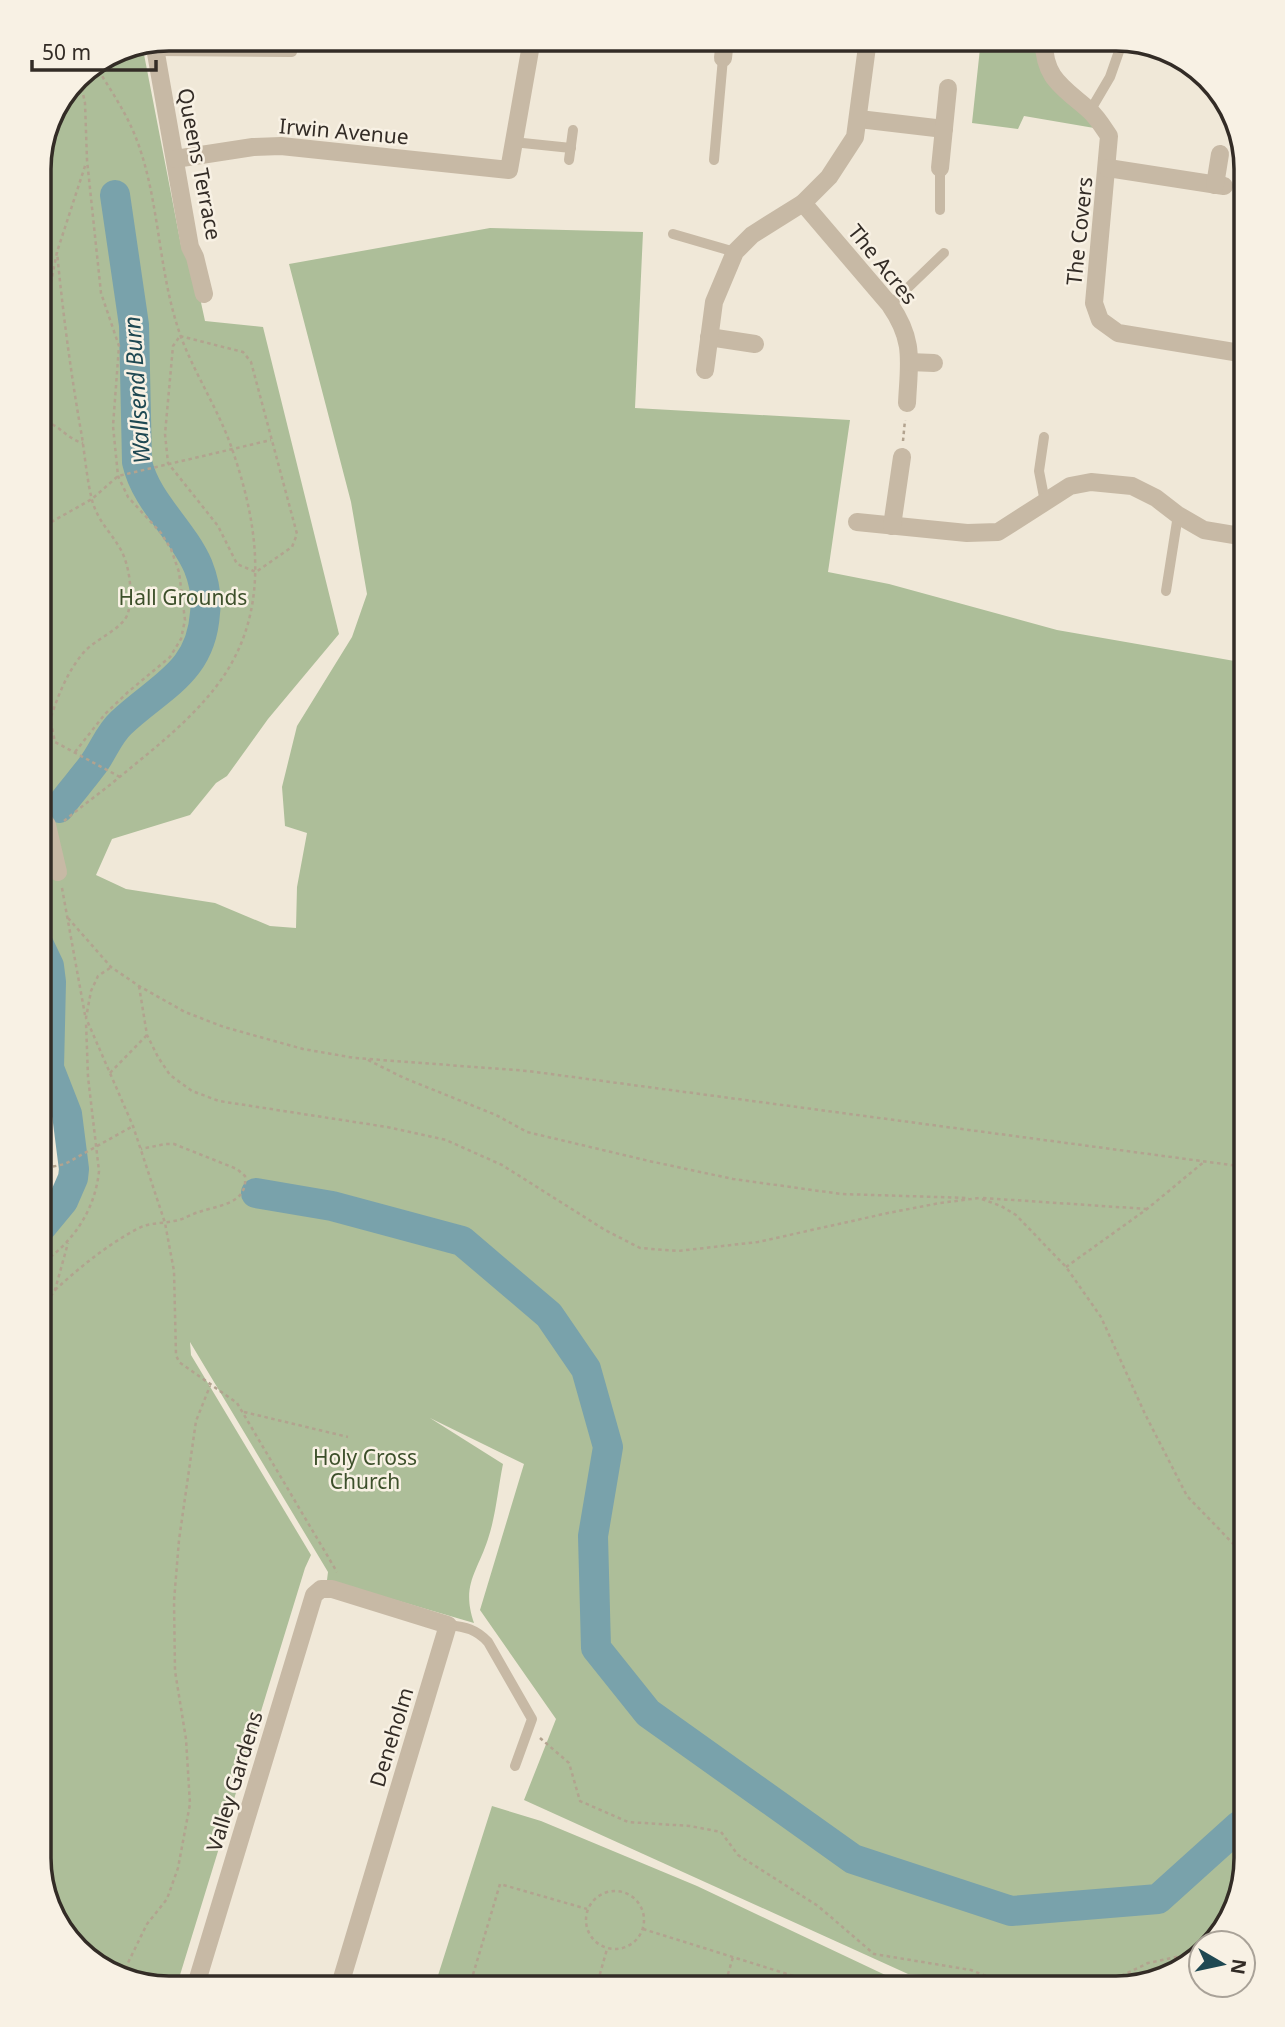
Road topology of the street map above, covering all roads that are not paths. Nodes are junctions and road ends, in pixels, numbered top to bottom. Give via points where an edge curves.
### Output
1 (269, 51) edge
2 (530, 51) edge
3 (724, 51) edge
4 (866, 51) edge
5 (1046, 51) edge
6 (1119, 51) edge
7 (156, 52) edge
8 (292, 52) dead end
9 (723, 58) joint
10 (948, 88) dead end
11 (1090, 111) junction
12 (859, 119) junction
13 (944, 129) junction
14 (573, 130) dead end
15 (513, 142) junction
16 (570, 148) junction
17 (1220, 154) dead end
18 (175, 159) junction
19 (569, 160) dead end
20 (714, 160) dead end
21 (940, 168) joint
22 (1108, 168) junction
23 (803, 203) junction
24 (940, 210) dead end
25 (673, 234) dead end
26 (736, 252) junction
27 (944, 253) dead end
28 (204, 294) dead end
29 (890, 305) junction
30 (709, 337) junction
31 (755, 344) dead end
32 (1234, 349) edge
33 (909, 362) junction
34 (933, 363) dead end
35 (705, 370) dead end
36 (907, 403) road end
37 (1044, 437) dead end
38 (902, 457) road end
39 (1045, 502) junction
40 (1178, 515) junction
41 (857, 522) dead end
42 (892, 526) junction
43 (1234, 535) edge
44 (1166, 591) dead end
45 (51, 842) edge
46 (58, 872) road end
47 (448, 1625) junction
48 (515, 1766) dead end
49 (199, 1976) edge
50 (343, 1976) edge

1 - 8 lane
2 - 15 street
3 - 9 street
4 - 12 street
5 - 11 street, The Covers via 1058,85
6 - 11 lane
7 - 18 street, Queens Terrace
9 - 20 lane
10 - 13 street
11 - 22 street, The Covers via 1109,136
12 - 13 street
12 - 23 street via 855,137 830,177
13 - 21 street
14 - 16 lane
15 - 16 lane
15 - 18 street, Irwin Avenue via 509,170 281,146
16 - 19 lane
17 - 22 street, The Covers via 1220,186
18 - 28 street, Queens Terrace via 190,247
21 - 24 lane
22 - 32 street, The Covers via 1094,303 1100,320 1118,333
23 - 26 street via 752,235
23 - 29 street, The Acres
25 - 26 lane
26 - 30 street via 714,302
27 - 29 lane
29 - 33 street, The Acres via 906,334
30 - 31 street
30 - 35 street
33 - 34 street
33 - 36 street, The Acres
37 - 39 lane via 1039,471
38 - 42 street
39 - 40 street via 1070,486 1091,482 1132,486
39 - 42 street via 998,533
40 - 43 street via 1204,530
40 - 44 lane
41 - 42 street
45 - 46 street
47 - 48 lane via 471,1628 488,1642 532,1719
47 - 49 street, Valley Gardens via 332,1589 314,1595
47 - 50 street, Deneholm

